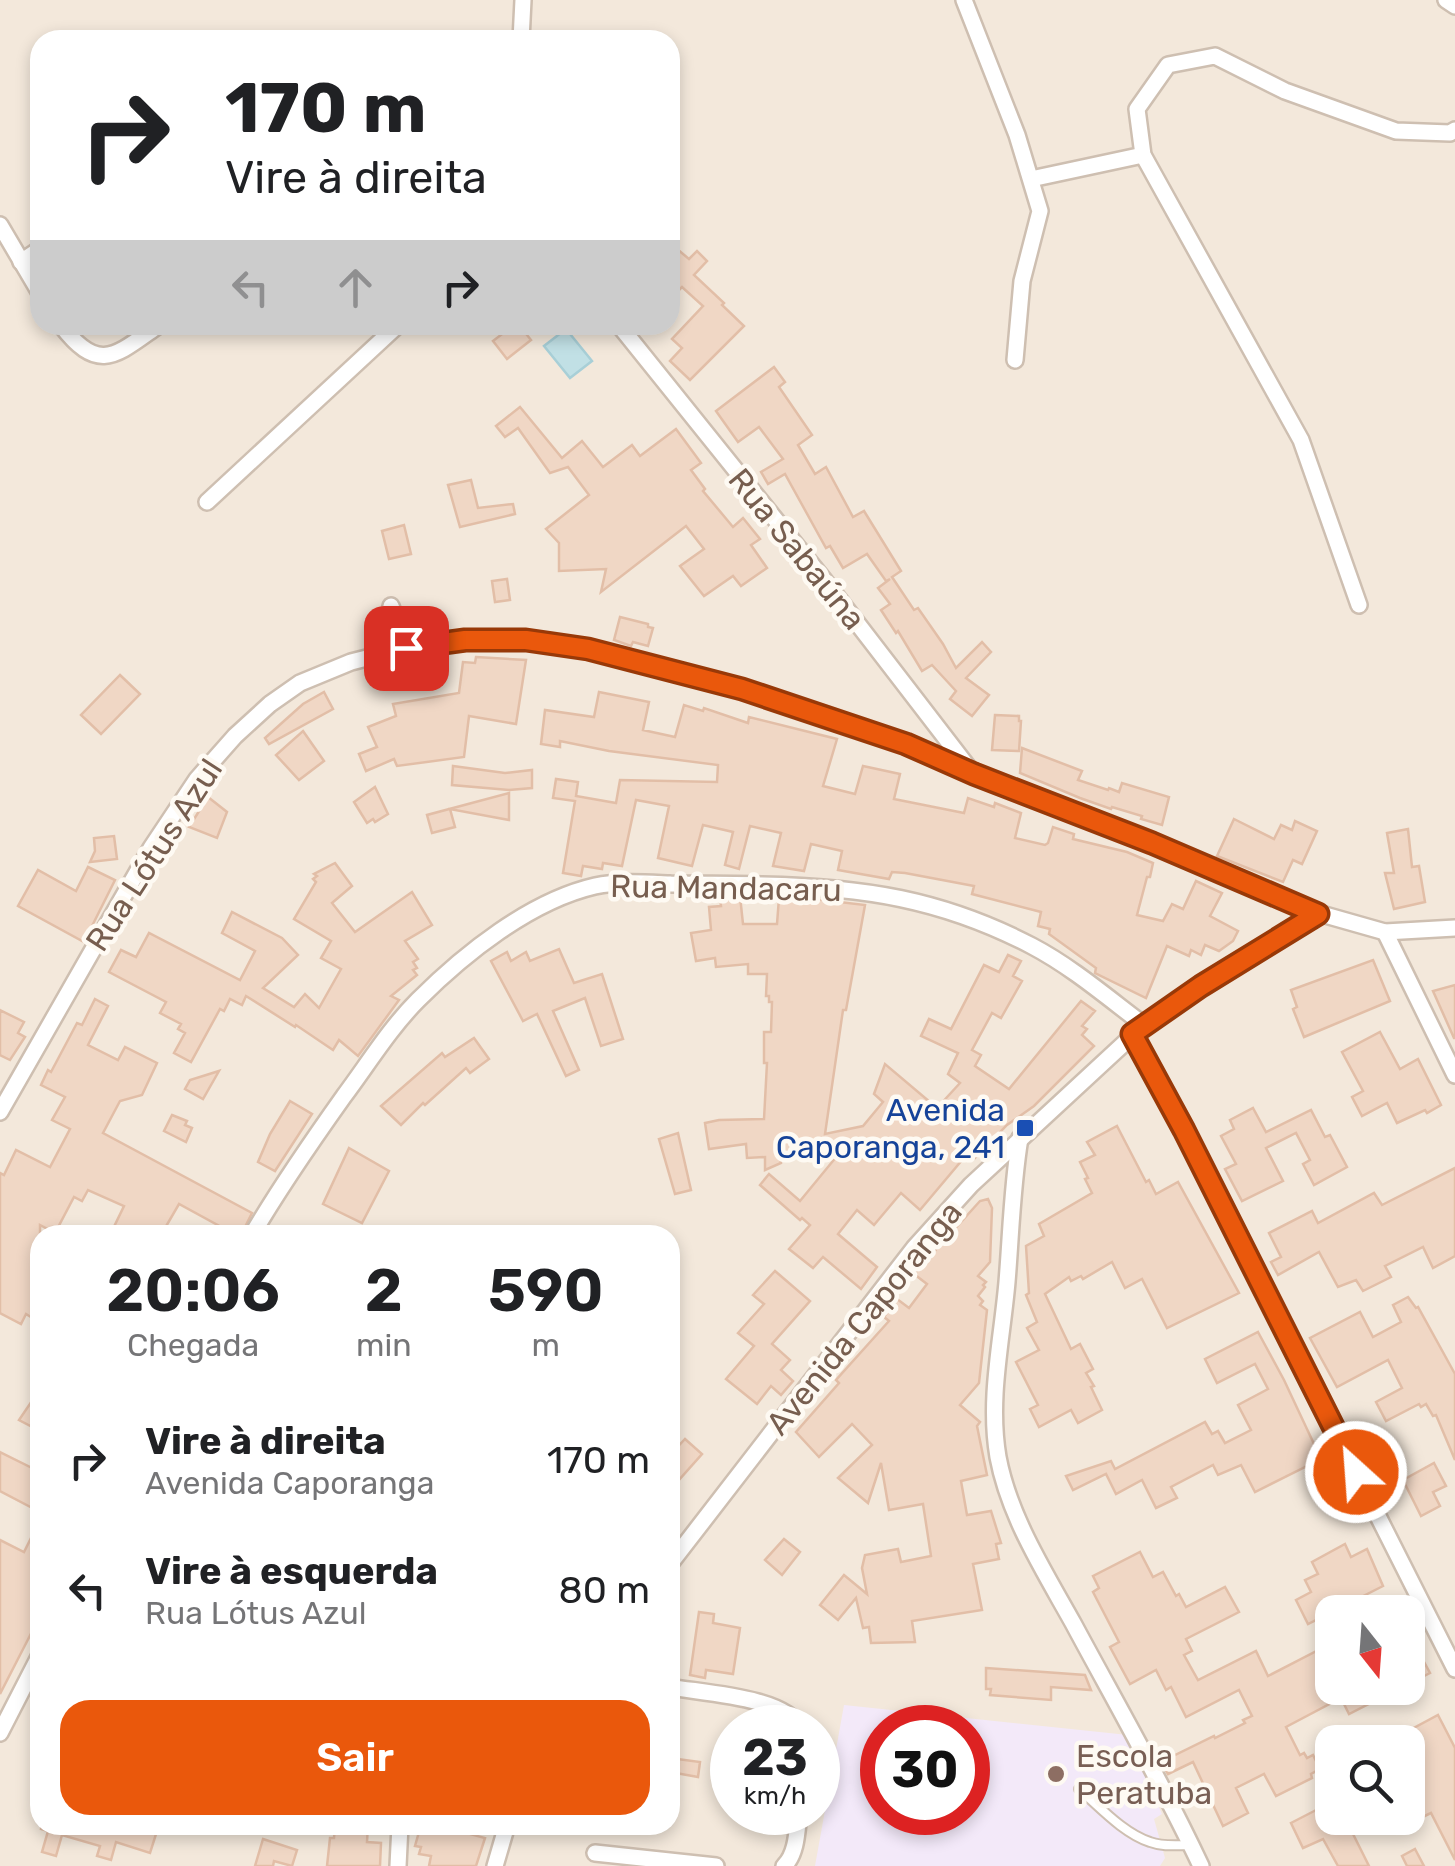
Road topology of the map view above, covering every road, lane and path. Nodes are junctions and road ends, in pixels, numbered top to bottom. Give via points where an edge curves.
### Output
1 (522, 0) edge
2 (964, 0) edge
3 (1446, 0) edge
4 (1455, 6) edge
5 (521, 30) edge
6 (1455, 130) edge
7 (1143, 155) junction
8 (1031, 180) junction
9 (0, 225) edge
10 (30, 255) edge
11 (21, 262) junction
12 (30, 276) edge
13 (69, 335) edge
14 (145, 335) edge
15 (387, 335) edge
16 (627, 335) edge
17 (1015, 360) dead end
18 (207, 502) dead end
19 (391, 606) dead end
20 (1359, 606) dead end
21 (406, 648) junction
22 (974, 774) junction
23 (1318, 914) junction
24 (1455, 928) edge
25 (1385, 932) junction
26 (1138, 1030) junction
27 (1455, 1075) edge
28 (7, 1083) edge
29 (0, 1112) edge
30 (1020, 1138) junction
31 (258, 1225) edge
32 (680, 1551) edge
33 (1455, 1669) edge
34 (30, 1674) edge
35 (680, 1689) edge
36 (771, 1705) edge
37 (0, 1733) edge
38 (1079, 1789) dead end
39 (400, 1835) edge
40 (503, 1835) edge
41 (795, 1835) edge
42 (1191, 1844) junction
43 (595, 1853) dead end
44 (398, 1866) edge
45 (495, 1866) edge
46 (716, 1866) edge
47 (784, 1866) edge
48 (1200, 1866) edge

1 - 5 street
2 - 8 street
3 - 4 street
6 - 7 street via 1396,131 1285,92 1215,56 1168,65 1137,109
7 - 8 street
7 - 20 street via 1301,440
8 - 17 street via 1040,211 1022,281
9 - 11 street
10 - 11 street
11 - 12 street
13 - 14 street via 98,357
15 - 18 street
16 - 22 street, Rua Sabaúna
19 - 21 street
21 - 22 street, Rua Lótus Azul via 526,640 588,649 742,689
21 - 28 street, Rua Lótus Azul via 300,683 235,736 151,848
22 - 23 street, Rua Lótus Azul
23 - 25 street, Rua Lótus Azul
23 - 26 street, Avenida Caporanga
24 - 25 street, Rua Lótus Azul
25 - 27 street
26 - 30 street, Avenida Caporanga
26 - 31 street, Rua Mandacaru via 1078,975 1035,947 904,898 800,886 596,886 511,925 416,1002
26 - 33 street
28 - 29 street, Rua Lótus Azul
30 - 32 street, Avenida Caporanga via 914,1248
30 - 42 street via 994,1420 998,1458 1036,1555
34 - 37 street
35 - 36 street
38 - 42 lane via 1153,1844
39 - 44 street
40 - 45 street
41 - 47 street
42 - 48 street
43 - 46 street

